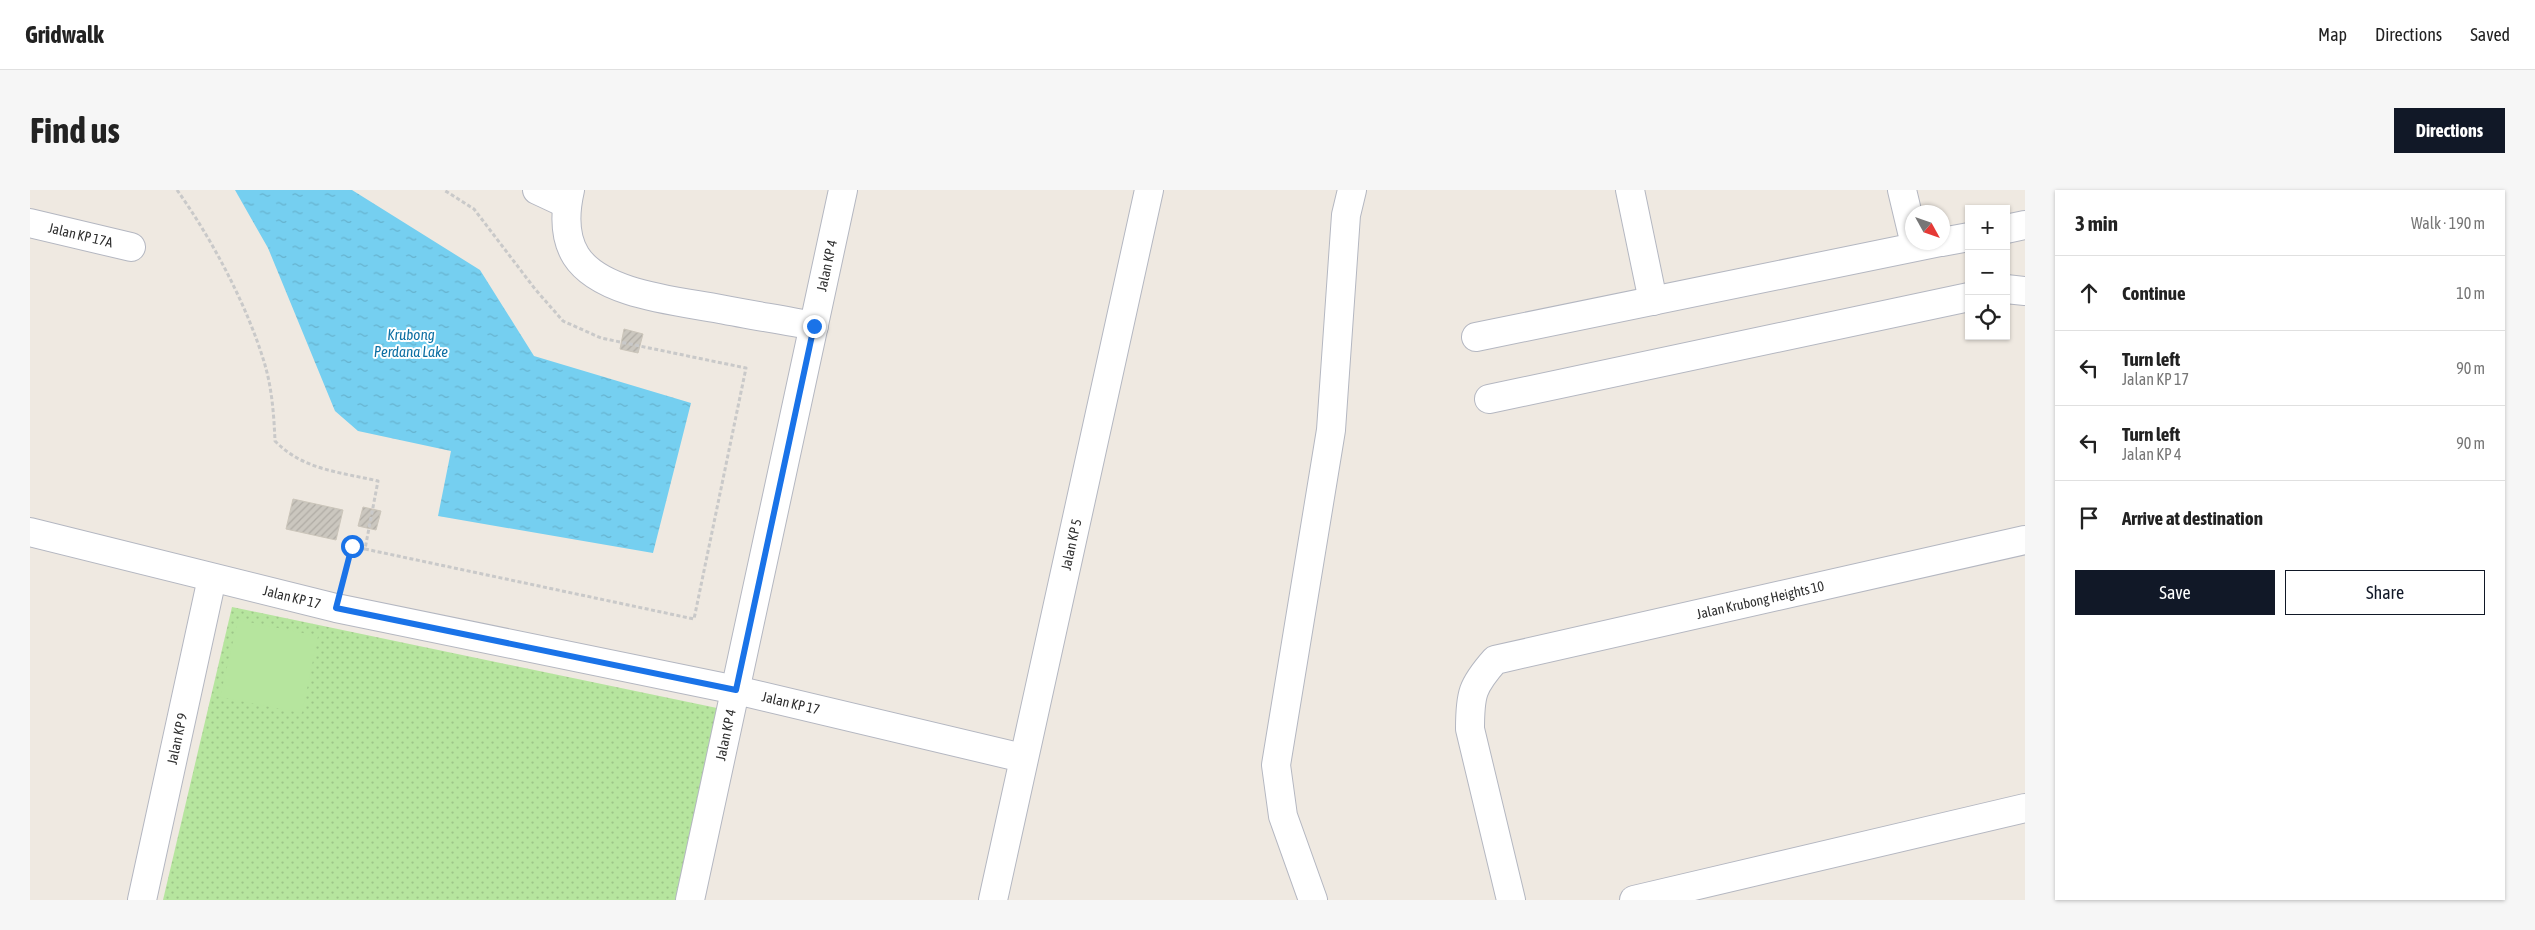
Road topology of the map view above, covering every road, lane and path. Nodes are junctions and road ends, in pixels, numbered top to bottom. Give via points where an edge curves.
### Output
1 (177, 190) edge
2 (444, 190) edge
3 (537, 190) edge
4 (843, 190) edge
5 (1149, 190) edge
6 (1352, 190) edge
7 (1630, 190) edge
8 (1902, 190) edge
9 (569, 197) edge
10 (1909, 205) edge
11 (30, 223) edge
12 (2025, 225) edge
13 (2010, 228) edge
14 (1965, 236) edge
15 (1950, 238) edge
16 (1905, 245) edge
17 (131, 247) dead end
18 (2010, 289) edge
19 (2025, 291) edge
20 (1965, 298) edge
21 (1653, 301) junction
22 (814, 326) junction
23 (1476, 337) dead end
24 (1489, 399) dead end
25 (30, 532) edge
26 (2025, 540) edge
27 (365, 548) junction
28 (212, 578) junction
29 (336, 608) junction
30 (736, 690) junction
31 (1023, 758) junction
32 (2025, 808) edge
33 (142, 900) edge
34 (690, 900) edge
35 (993, 900) edge
36 (1313, 900) edge
37 (1510, 900) edge
38 (1634, 900) edge

1 - 27 path via 191,209 243,308 265,365 274,410 275,441 288,454 307,465 378,481
2 - 27 path via 474,209 535,289 564,321 601,338 746,368 694,620
3 - 9 street
4 - 22 street, Jalan KP 4
5 - 31 street, Jalan KP 5
6 - 36 street via 1346,216 1331,430 1276,765 1283,816
7 - 21 street
8 - 10 street
9 - 22 street via 567,234 577,257 596,275 641,294
11 - 17 street, Jalan KP 17A
12 - 13 street
14 - 15 street
16 - 21 street
18 - 19 street
20 - 24 street
21 - 23 street
22 - 30 street, Jalan KP 4
25 - 28 street, Jalan KP 17
26 - 37 street, Jalan Krubong Heights 10 via 1496,660 1478,679 1470,702 1470,729
27 - 29 path via 352,546
28 - 29 street, Jalan KP 17
28 - 33 street, Jalan KP 9
29 - 30 street, Jalan KP 17
30 - 31 street, Jalan KP 17
30 - 34 street, Jalan KP 4
31 - 35 street, Jalan KP 5
32 - 38 street

